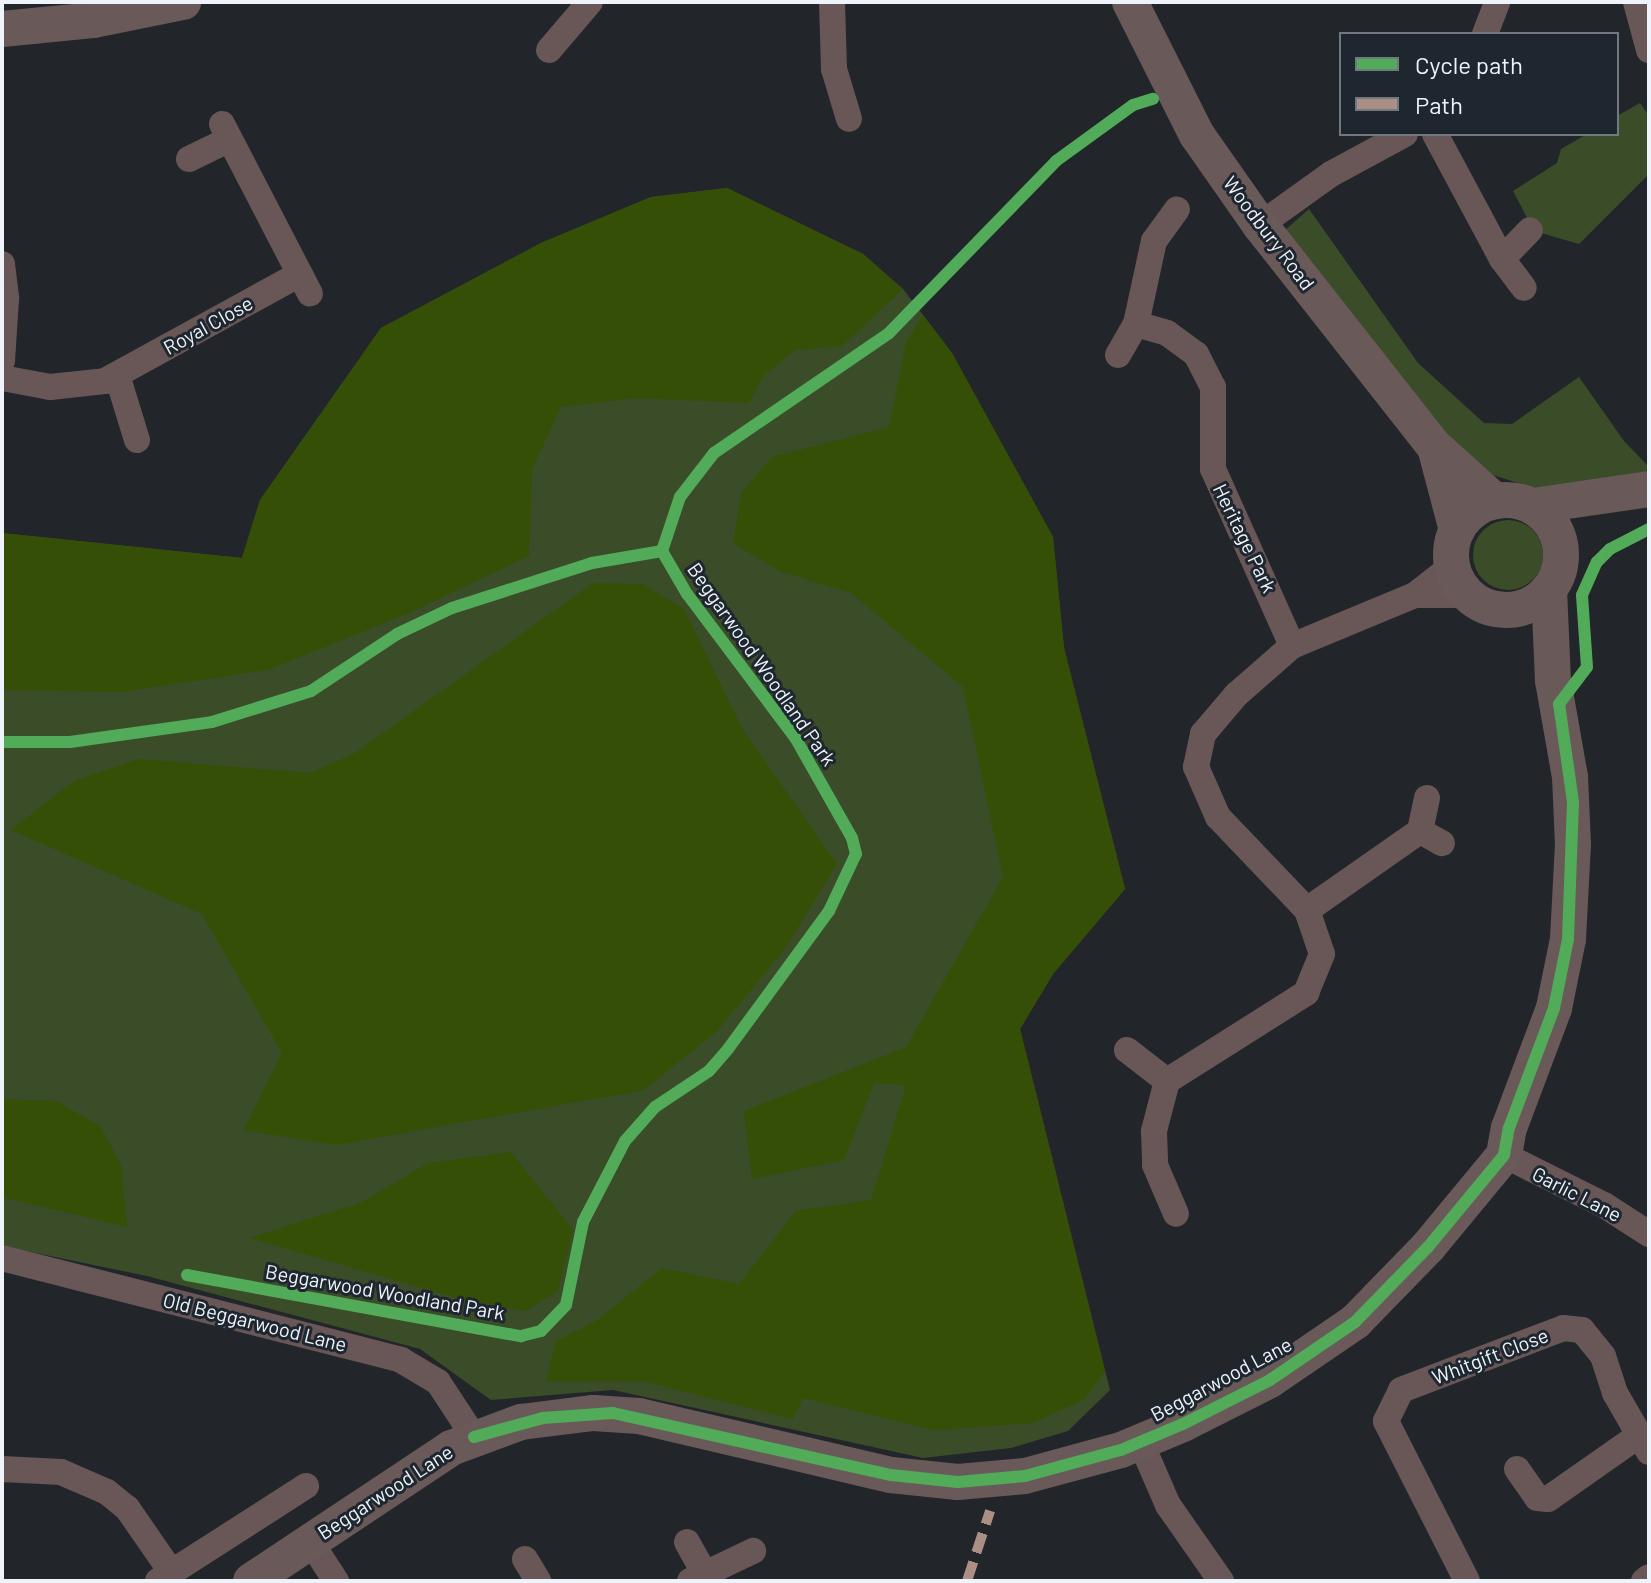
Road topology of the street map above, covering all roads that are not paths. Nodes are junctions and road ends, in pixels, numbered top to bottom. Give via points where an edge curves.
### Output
1 (183, 2) edge
2 (590, 2) edge
3 (832, 2) edge
4 (1130, 2) edge
5 (1497, 2) edge
6 (1636, 2) edge
7 (2, 29) edge
8 (1486, 32) edge
9 (549, 50) dead end
10 (1649, 50) edge
11 (849, 119) dead end
12 (1401, 136) edge
13 (1436, 136) edge
14 (189, 159) dead end
15 (1177, 209) dead end
16 (1260, 225) junction
17 (1530, 230) dead end
18 (1502, 259) junction
19 (2, 264) edge
20 (1524, 288) dead end
21 (1136, 324) junction
22 (1118, 355) dead end
23 (2, 361) edge
24 (117, 375) junction
25 (2, 378) edge
26 (137, 440) dead end
27 (1435, 447) junction
28 (1632, 493) edge
29 (1495, 501) junction
30 (1533, 506) junction
31 (1457, 530) junction
32 (1555, 576) junction
33 (1460, 580) junction
34 (1506, 610) junction
35 (1292, 646) junction
36 (1553, 681) junction
37 (1427, 798) dead end
38 (1307, 910) junction
39 (1127, 1050) dead end
40 (1167, 1081) junction
41 (1504, 1155) junction
42 (1176, 1214) dead end
43 (1649, 1234) edge
44 (2, 1258) edge
45 (474, 1437) junction
46 (1141, 1443) junction
47 (1644, 1444) edge
48 (2, 1469) edge
49 (1517, 1469) dead end
50 (306, 1486) dead end
51 (310, 1541) junction
52 (687, 1542) dead end
53 (753, 1551) dead end
54 (696, 1576) edge
55 (165, 1577) edge
56 (1649, 1577) edge
57 (251, 1581) edge
58 (336, 1581) edge
59 (1221, 1581) edge
60 (1467, 1581) edge
61 (1644, 1581) edge

1 - 7 street via 93,20
2 - 9 street
3 - 11 street via 834,69
4 - 16 street, Woodbury Road via 1197,135
5 - 8 street
6 - 10 street
12 - 16 street via 1331,174
13 - 18 street
14 - 24 street, Royal Close via 225,132 305,284
15 - 21 street via 1154,241
16 - 27 street, Woodbury Road
17 - 18 street
18 - 20 street
19 - 23 street
21 - 22 street
21 - 35 street, Heritage Park via 1167,333 1196,354 1213,387 1213,469
24 - 25 street, Royal Close via 65,387
24 - 26 street
27 - 29 street, Woodbury Road
27 - 31 street, Woodbury Road
28 - 30 street
28 - 32 street via 1584,526
29 - 30 street
29 - 31 street via 1472,512
30 - 32 street via 1554,528
31 - 33 street
32 - 34 street via 1535,602
32 - 36 street, Beggarwood Lane
33 - 34 street
33 - 35 street
34 - 36 street, Beggarwood Lane
35 - 38 street via 1236,695 1203,734 1196,767 1218,817
36 - 41 street, Beggarwood Lane via 1573,802 1570,916 1554,1008
37 - 38 street via 1431,837
38 - 40 street via 1322,954 1306,993
39 - 40 street
40 - 42 street via 1154,1131 1155,1165
41 - 43 street, Garlic Lane
41 - 46 street, Beggarwood Lane via 1420,1256 1355,1322 1270,1380
44 - 45 street, Old Beggarwood Lane via 401,1360 438,1382
45 - 46 street, Beggarwood Lane via 543,1418 613,1413 891,1475 958,1482 1025,1476
45 - 51 street, Beggarwood Lane
46 - 59 street via 1168,1505
47 - 49 street via 1548,1499 1537,1498
47 - 60 street, Whitgift Close via 1603,1356 1582,1330 1563,1328 1401,1390 1386,1421
48 - 55 street via 61,1472 107,1492 127,1508
50 - 55 street
51 - 57 street, Beggarwood Lane
51 - 58 street
52 - 54 street
53 - 54 street
56 - 61 street

